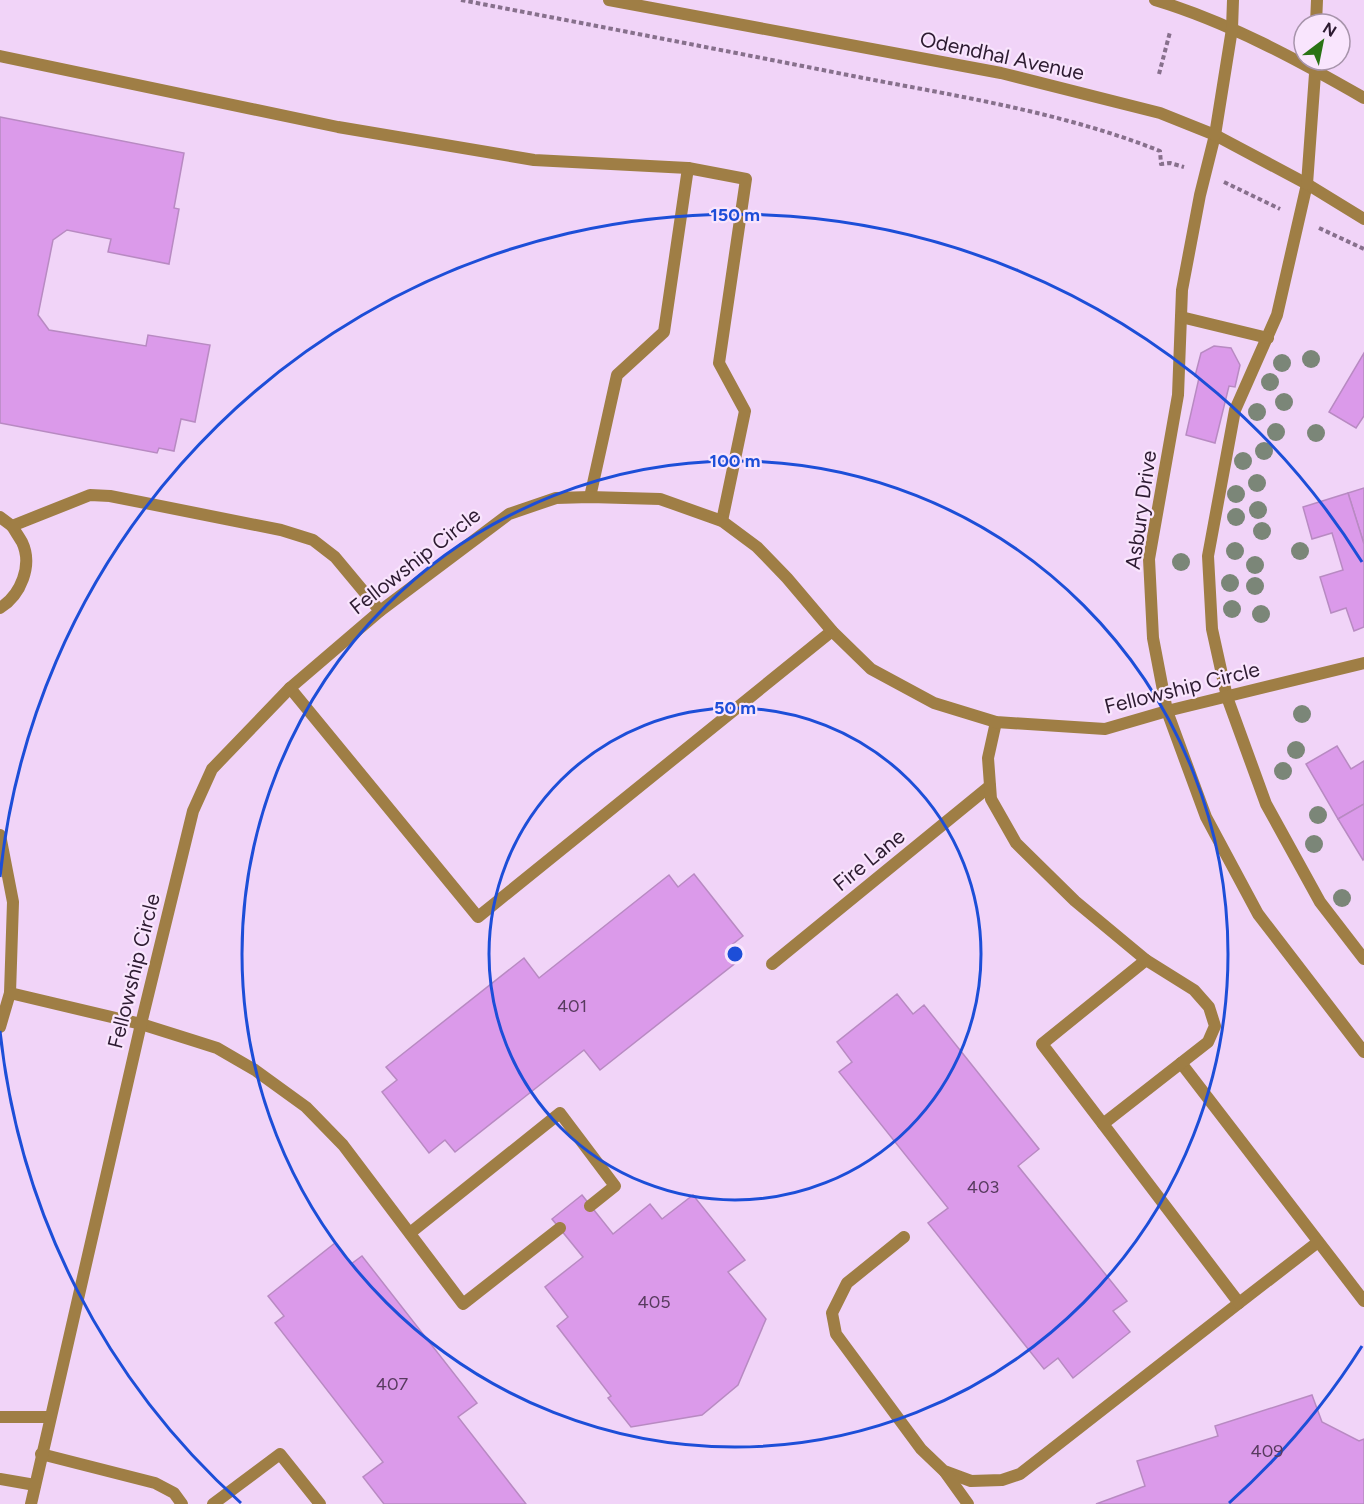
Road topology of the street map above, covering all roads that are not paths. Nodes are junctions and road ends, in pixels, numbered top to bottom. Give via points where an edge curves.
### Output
1 (609, 0) edge
2 (1155, 0) edge
3 (1233, 0) edge
4 (1232, 30) junction
5 (1292, 55) edge
6 (0, 56) edge
7 (1315, 72) edge
8 (1326, 72) edge
9 (1364, 98) edge
10 (1215, 135) junction
11 (688, 168) junction
12 (1307, 184) junction
13 (1364, 219) edge
14 (1181, 317) junction
15 (1268, 338) junction
16 (590, 497) junction
17 (0, 517) edge
18 (722, 521) junction
19 (12, 526) junction
20 (0, 608) edge
21 (381, 611) junction
22 (832, 631) junction
23 (1364, 663) edge
24 (290, 688) junction
25 (1227, 697) junction
26 (1167, 711) junction
27 (996, 723) junction
28 (990, 786) junction
29 (0, 835) edge
30 (1364, 959) edge
31 (1146, 960) junction
32 (772, 964) dead end
33 (10, 993) junction
34 (141, 1024) junction
35 (0, 1026) edge
36 (1364, 1052) edge
37 (1181, 1063) junction
38 (1103, 1124) junction
39 (590, 1206) dead end
40 (560, 1228) dead end
41 (410, 1233) junction
42 (904, 1237) dead end
43 (1318, 1242) junction
44 (1364, 1301) edge
45 (1239, 1303) junction
46 (0, 1417) edge
47 (50, 1417) junction
48 (41, 1454) junction
49 (944, 1471) junction
50 (0, 1479) edge
51 (35, 1485) junction
52 (31, 1504) edge
53 (182, 1504) edge
54 (213, 1504) edge
55 (320, 1504) edge
56 (968, 1504) edge

1 - 10 street, Odendhal Avenue via 1001,73 1160,112
2 - 4 street
3 - 4 street, Asbury Drive
4 - 5 street
4 - 10 street, Asbury Drive
6 - 11 street via 338,127 534,160
7 - 12 street
8 - 9 street
10 - 12 street, Odendhal Avenue
10 - 14 street, Asbury Drive via 1182,290
11 - 16 street via 664,332 617,375
11 - 18 street via 746,179 719,363 745,411
12 - 13 street, Odendhal Avenue
12 - 15 street via 1277,315
14 - 15 street
14 - 26 street, Asbury Drive via 1178,394 1149,559 1153,638
15 - 25 street via 1235,410 1208,556 1212,629
16 - 18 street, Fellowship Circle via 660,499
16 - 21 street, Fellowship Circle via 556,498 509,513
17 - 19 street
18 - 22 street, Fellowship Circle via 757,547
19 - 20 street via 27,563 17,592
19 - 21 street via 90,495 281,530 313,540 335,557
21 - 24 street, Fellowship Circle
22 - 24 street via 478,917
22 - 27 street, Fellowship Circle via 871,669 934,703
23 - 25 street, Fellowship Circle
24 - 34 street, Fellowship Circle via 212,768 193,811
25 - 26 street, Fellowship Circle
25 - 30 street via 1266,804 1320,902
26 - 27 street, Fellowship Circle via 1105,729
26 - 36 street, Asbury Drive via 1206,817 1258,914
27 - 28 street via 988,758
28 - 31 street via 990,798 1016,843 1075,901
28 - 32 street, Fire Lane
29 - 33 street via 13,902
31 - 37 street via 1194,990 1209,1007 1215,1026 1208,1042
31 - 38 street via 1042,1044
33 - 34 street
33 - 35 street
34 - 41 street via 216,1048 306,1107 343,1145
34 - 47 street, Fellowship Circle
37 - 38 street
37 - 43 street
38 - 45 street
39 - 41 street via 615,1186 560,1113
40 - 41 street via 463,1304
42 - 49 street via 847,1283 832,1313 836,1334 921,1449
43 - 44 street
43 - 45 street
45 - 49 street via 1020,1474 1002,1480 971,1481
46 - 47 street
47 - 48 street, Fellowship Circle
48 - 51 street, Fellowship Circle
48 - 53 street via 155,1483 174,1493
49 - 56 street
50 - 51 street
51 - 52 street, Fellowship Circle
54 - 55 street via 280,1454

